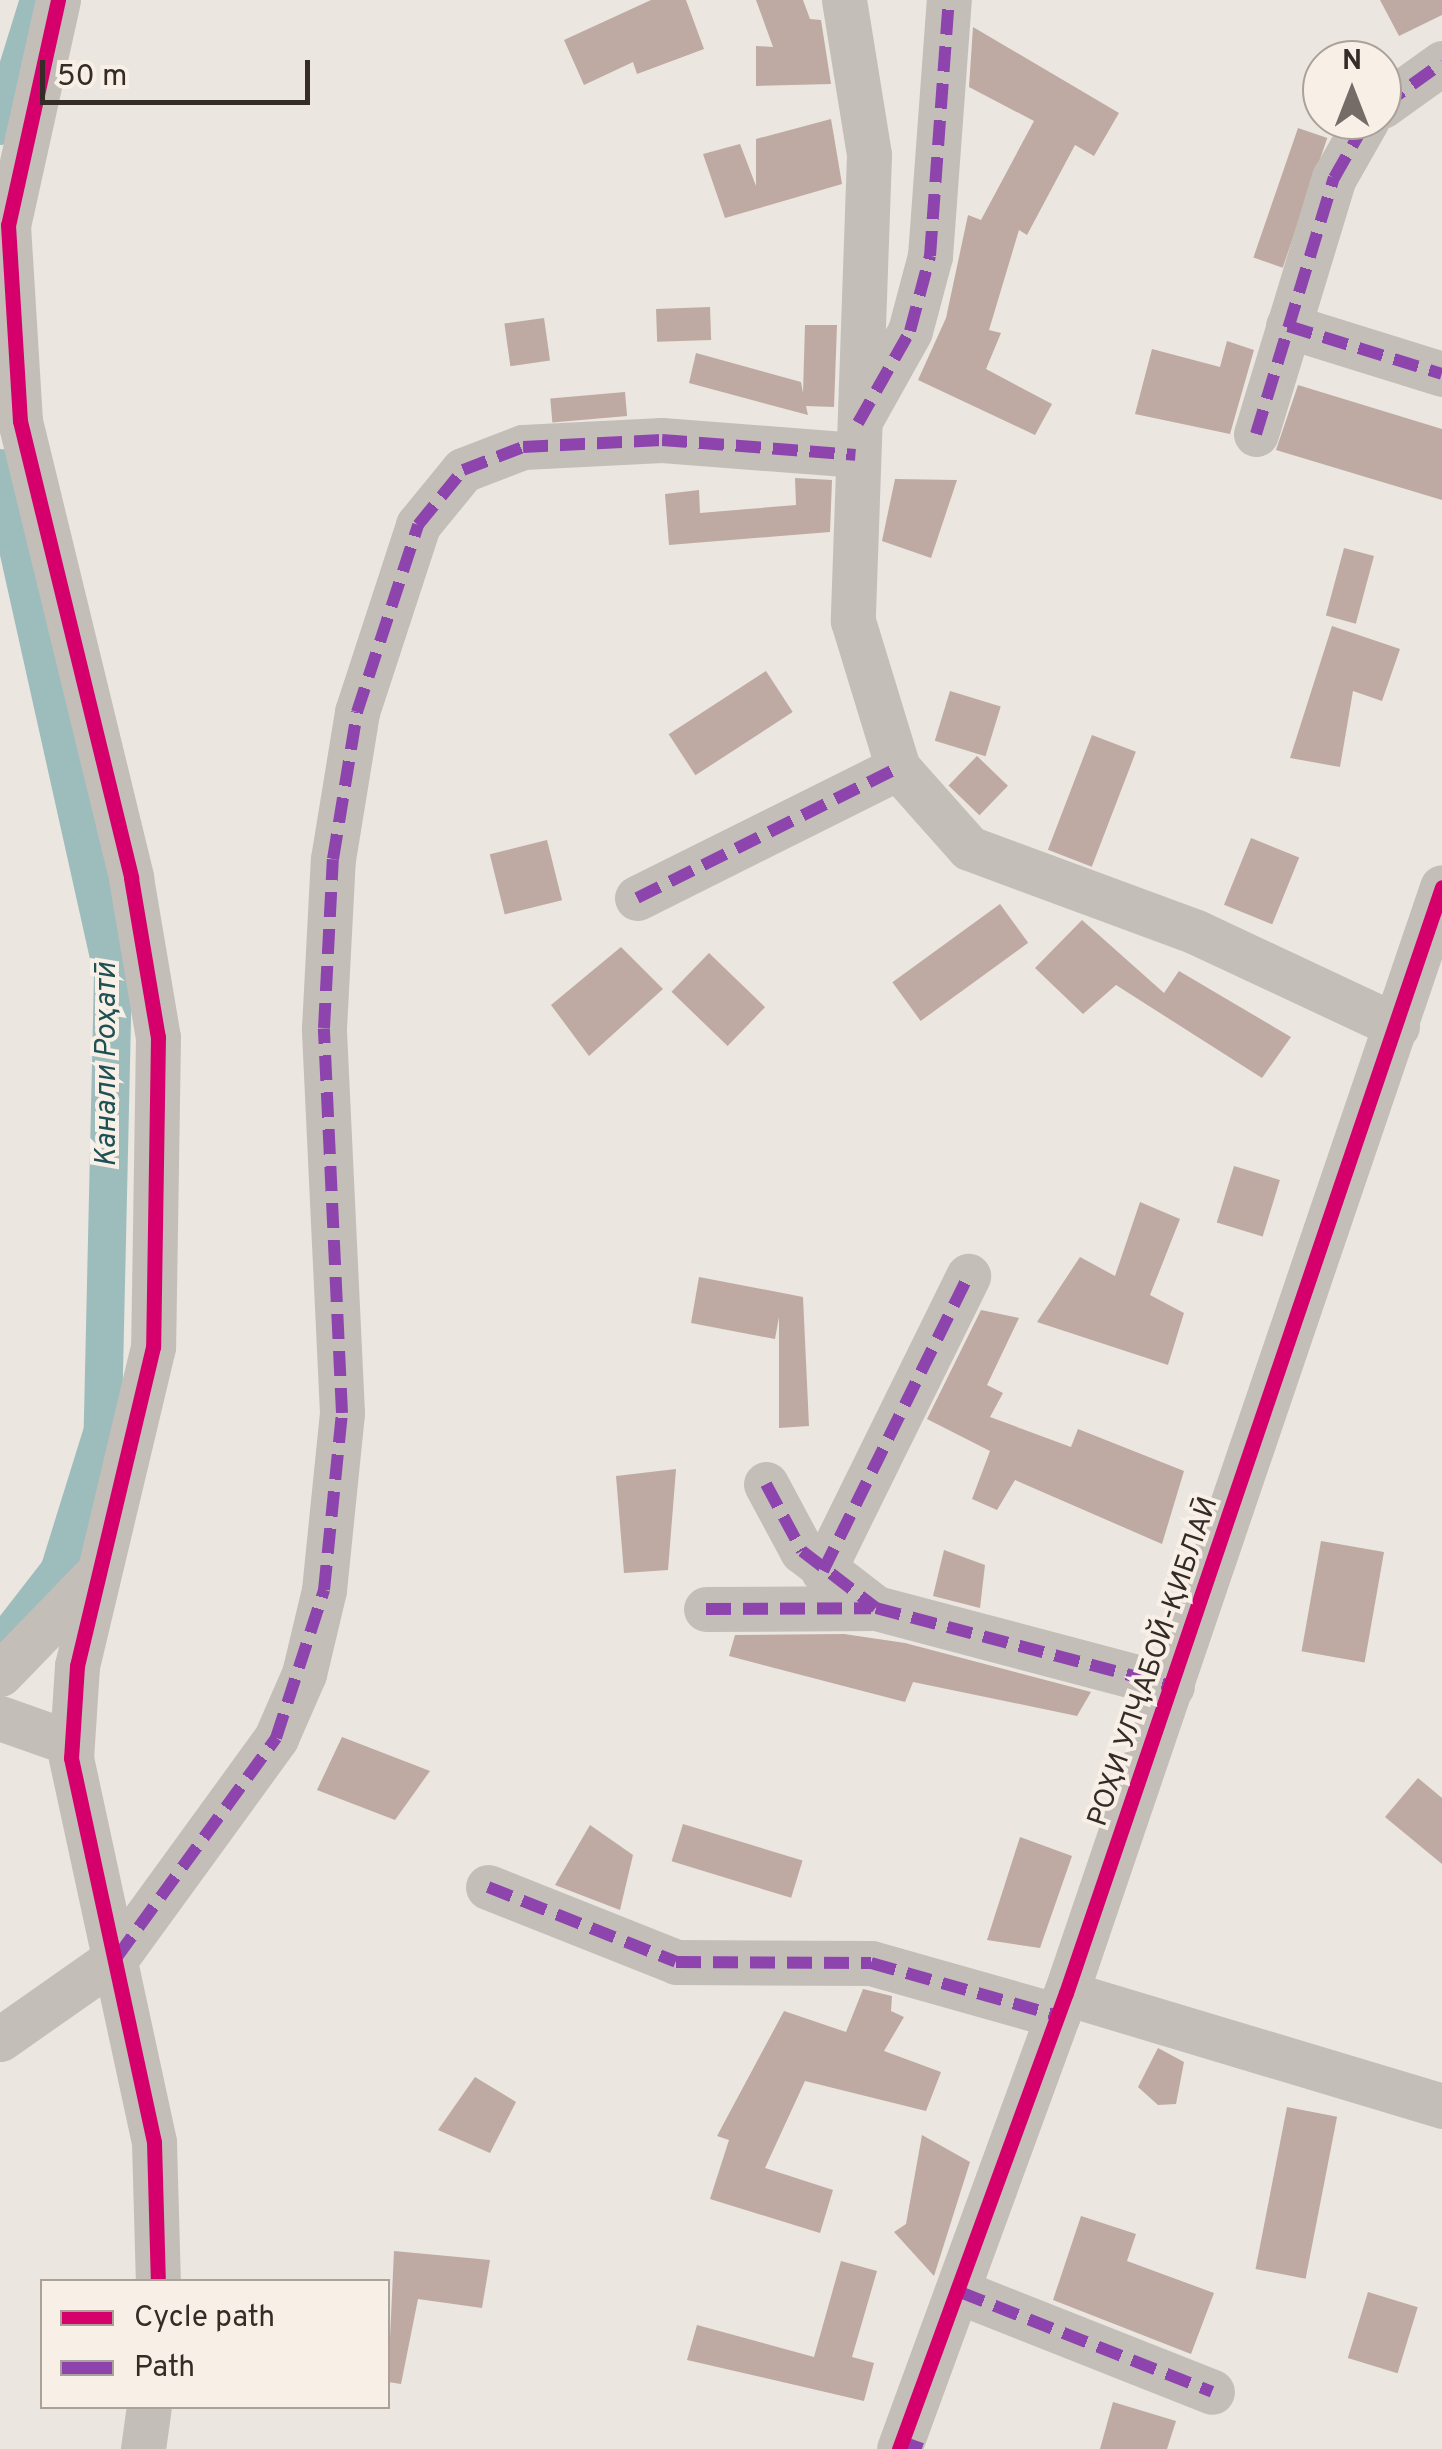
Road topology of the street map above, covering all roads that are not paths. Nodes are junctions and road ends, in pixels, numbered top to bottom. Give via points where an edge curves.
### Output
1 (58, 0) edge
2 (844, 0) edge
3 (949, 0) edge
4 (1442, 63) edge
5 (1402, 92) edge
6 (1356, 140) edge
7 (1288, 326) junction
8 (1442, 374) edge
9 (1256, 434) dead end
10 (857, 439) junction
11 (898, 768) junction
12 (1442, 887) edge
13 (638, 898) dead end
14 (1397, 1026) junction
15 (968, 1276) dead end
16 (766, 1484) dead end
17 (101, 1569) junction
18 (822, 1571) junction
19 (876, 1608) junction
20 (706, 1609) dead end
21 (0, 1674) edge
22 (1172, 1686) junction
23 (0, 1718) edge
24 (71, 1743) junction
25 (488, 1888) dead end
26 (117, 1957) junction
27 (1062, 2004) junction
28 (0, 2039) edge
29 (1442, 2106) edge
30 (158, 2279) edge
31 (960, 2292) junction
32 (1212, 2392) dead end
33 (148, 2409) edge
34 (908, 2447) edge
35 (143, 2449) edge

1 - 17 street via 8,225 20,421 131,878 158,1037 154,1347
2 - 10 street via 869,155
3 - 10 street via 930,256 910,331
4 - 5 street
6 - 7 street via 1334,178
7 - 8 street
7 - 9 street
10 - 11 street via 853,621
10 - 26 street via 523,447 463,470 418,525 357,712 333,859 324,1028 342,1413 324,1590 276,1738
11 - 13 street
11 - 14 street via 969,848 1196,932
12 - 14 street, РОҲИ УЛҶАБОЙ-ҚИБЛАӢ
14 - 22 street, РОҲИ УЛҶАБОЙ-ҚИБЛАӢ
15 - 18 street
16 - 18 street
17 - 21 street
17 - 24 street
18 - 19 street
19 - 20 street
19 - 22 street
22 - 27 street, РОҲИ УЛҶАБОЙ-ҚИБЛАӢ
23 - 24 street
24 - 26 street via 78,1816
25 - 27 street via 676,1962 870,1964
26 - 28 street
26 - 30 street via 154,2142
27 - 29 street
27 - 31 street, РОҲИ УЛҶАБОЙ-ҚИБЛАӢ
31 - 32 street
31 - 34 street, РОҲИ УЛҶАБОЙ-ҚИБЛАӢ
33 - 35 street

